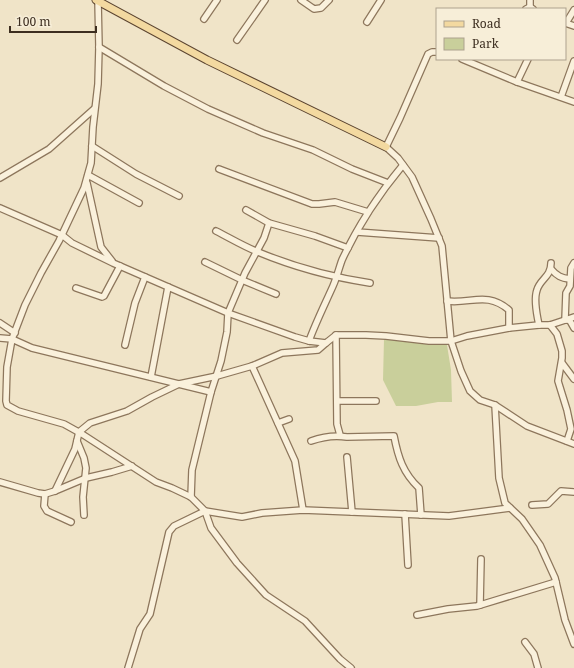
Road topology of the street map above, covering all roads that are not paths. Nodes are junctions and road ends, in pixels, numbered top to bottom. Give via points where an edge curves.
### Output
1 (97, 0) edge
2 (217, 0) edge
3 (264, 0) edge
4 (302, 0) edge
5 (329, 0) edge
6 (381, 0) edge
7 (530, 0) edge
8 (530, 8) edge
9 (574, 10) edge
10 (204, 19) dead end
11 (367, 22) dead end
12 (566, 23) edge
13 (574, 26) edge
14 (236, 40) dead end
15 (99, 47) junction
16 (436, 52) edge
17 (464, 60) edge
18 (528, 60) edge
19 (574, 61) edge
20 (517, 82) junction
21 (561, 97) junction
22 (574, 102) edge
23 (94, 110) junction
24 (92, 146) junction
25 (386, 147) junction
26 (403, 165) junction
27 (219, 169) dead end
28 (88, 175) junction
29 (0, 178) edge
30 (86, 182) junction
31 (388, 183) junction
32 (179, 196) dead end
33 (139, 203) dead end
34 (0, 208) edge
35 (246, 210) dead end
36 (368, 212) junction
37 (269, 223) junction
38 (216, 231) dead end
39 (357, 232) junction
40 (62, 235) junction
41 (439, 238) junction
42 (348, 248) junction
43 (257, 252) junction
44 (205, 262) dead end
45 (113, 263) junction
46 (551, 263) dead end
47 (574, 263) edge
48 (120, 266) junction
49 (551, 269) junction
50 (145, 277) junction
51 (336, 278) junction
52 (570, 279) junction
53 (242, 280) junction
54 (370, 283) dead end
55 (168, 287) junction
56 (76, 288) dead end
57 (276, 294) dead end
58 (448, 301) junction
59 (228, 313) junction
60 (574, 317) edge
61 (562, 321) junction
62 (0, 323) edge
63 (539, 324) junction
64 (550, 325) junction
65 (509, 328) junction
66 (574, 328) edge
67 (557, 334) junction
68 (336, 335) junction
69 (14, 336) junction
70 (0, 338) edge
71 (309, 341) junction
72 (451, 341) junction
73 (326, 343) junction
74 (125, 345) dead end
75 (562, 363) junction
76 (252, 366) junction
77 (217, 376) junction
78 (151, 377) junction
79 (574, 379) edge
80 (179, 384) junction
81 (212, 392) junction
82 (376, 401) dead end
83 (336, 402) junction
84 (0, 404) edge
85 (7, 405) junction
86 (495, 405) junction
87 (290, 418) dead end
88 (278, 423) junction
89 (572, 428) edge
90 (79, 432) junction
91 (340, 435) junction
92 (77, 441) junction
93 (311, 441) dead end
94 (567, 441) junction
95 (574, 444) edge
96 (347, 457) dead end
97 (132, 466) junction
98 (86, 478) junction
99 (0, 482) edge
100 (56, 491) junction
101 (574, 492) edge
102 (45, 494) junction
103 (191, 497) junction
104 (532, 505) dead end
105 (510, 508) junction
106 (303, 510) junction
107 (205, 511) junction
108 (352, 512) junction
109 (405, 514) junction
110 (84, 515) dead end
111 (421, 515) junction
112 (71, 522) dead end
113 (481, 559) dead end
114 (408, 565) dead end
115 (556, 582) junction
116 (480, 605) junction
117 (417, 615) dead end
118 (525, 642) dead end
119 (574, 644) edge
120 (128, 668) edge
121 (350, 668) edge
122 (538, 668) edge

1 - 15 street
1 - 25 main road via 207,60
2 - 10 street
3 - 14 street
4 - 5 street via 314,9 321,8
6 - 11 street
7 - 8 street
9 - 12 street
12 - 13 street
15 - 23 street
15 - 31 street via 208,109 263,133 313,150
16 - 25 street via 428,54
17 - 20 street
18 - 20 street
19 - 21 street
20 - 21 street
21 - 22 street
23 - 24 street
23 - 29 street via 49,149
24 - 28 street via 92,163
24 - 32 street via 136,174
25 - 26 street
26 - 31 street
26 - 41 street via 412,177
27 - 36 street via 312,204 335,202
28 - 30 street
28 - 33 street
30 - 40 street
30 - 45 street via 101,247
31 - 36 street
34 - 40 street
35 - 37 street
36 - 39 street
37 - 42 street
37 - 43 street
38 - 43 street
39 - 41 street
39 - 42 street
40 - 45 street via 72,243
40 - 69 street via 25,305
41 - 58 street
42 - 51 street
43 - 51 street
43 - 53 street
44 - 53 street
45 - 48 street
46 - 49 street
47 - 52 street
48 - 50 street
48 - 56 street via 102,297
49 - 52 street via 560,278
49 - 63 street via 536,290 536,314
50 - 55 street
50 - 74 street via 135,303
51 - 54 street
51 - 71 street
52 - 61 street
53 - 57 street
53 - 59 street
55 - 59 street
55 - 78 street
58 - 65 street via 480,299 501,304 509,310
58 - 72 street
59 - 71 street
59 - 77 street via 227,332
60 - 61 street
61 - 64 street
61 - 66 street via 570,321
61 - 67 street
62 - 69 street
63 - 64 street
63 - 65 street
64 - 67 street
65 - 72 street
67 - 75 street via 561,344
68 - 72 street
68 - 73 street
68 - 83 street
69 - 70 street
69 - 78 street via 32,348
69 - 85 street via 7,366
71 - 73 street
72 - 86 street via 470,391 480,400
73 - 76 street via 318,350 282,353
75 - 79 street
75 - 89 street via 558,381
76 - 77 street
76 - 88 street
77 - 80 street
77 - 81 street
78 - 80 street
80 - 81 street
80 - 90 street via 127,411 90,423
81 - 103 street via 192,470
82 - 83 street
83 - 91 street
84 - 85 street
85 - 90 street via 18,411 64,424
86 - 94 street via 527,426
86 - 105 street via 499,478 505,503
87 - 88 street
88 - 106 street via 295,461
89 - 94 street
90 - 92 street
90 - 97 street
91 - 93 street
91 - 111 street via 394,436 398,458 410,480 419,488
92 - 98 street via 84,458
92 - 100 street via 76,449
94 - 95 street
96 - 108 street
97 - 98 street
97 - 103 street via 156,482
98 - 100 street
98 - 110 street
99 - 102 street
100 - 102 street
101 - 104 street via 561,491 548,504
102 - 112 street via 44,506 47,511
103 - 107 street
105 - 111 street via 450,516
105 - 115 street via 522,519 540,545
106 - 107 street via 242,517
106 - 108 street
107 - 120 street via 174,526 169,532 150,614 140,629
107 - 121 street via 211,528 237,563 266,595 305,621
108 - 109 street
109 - 111 street
109 - 114 street
113 - 116 street
115 - 116 street
115 - 119 street
116 - 117 street
118 - 122 street via 534,654

